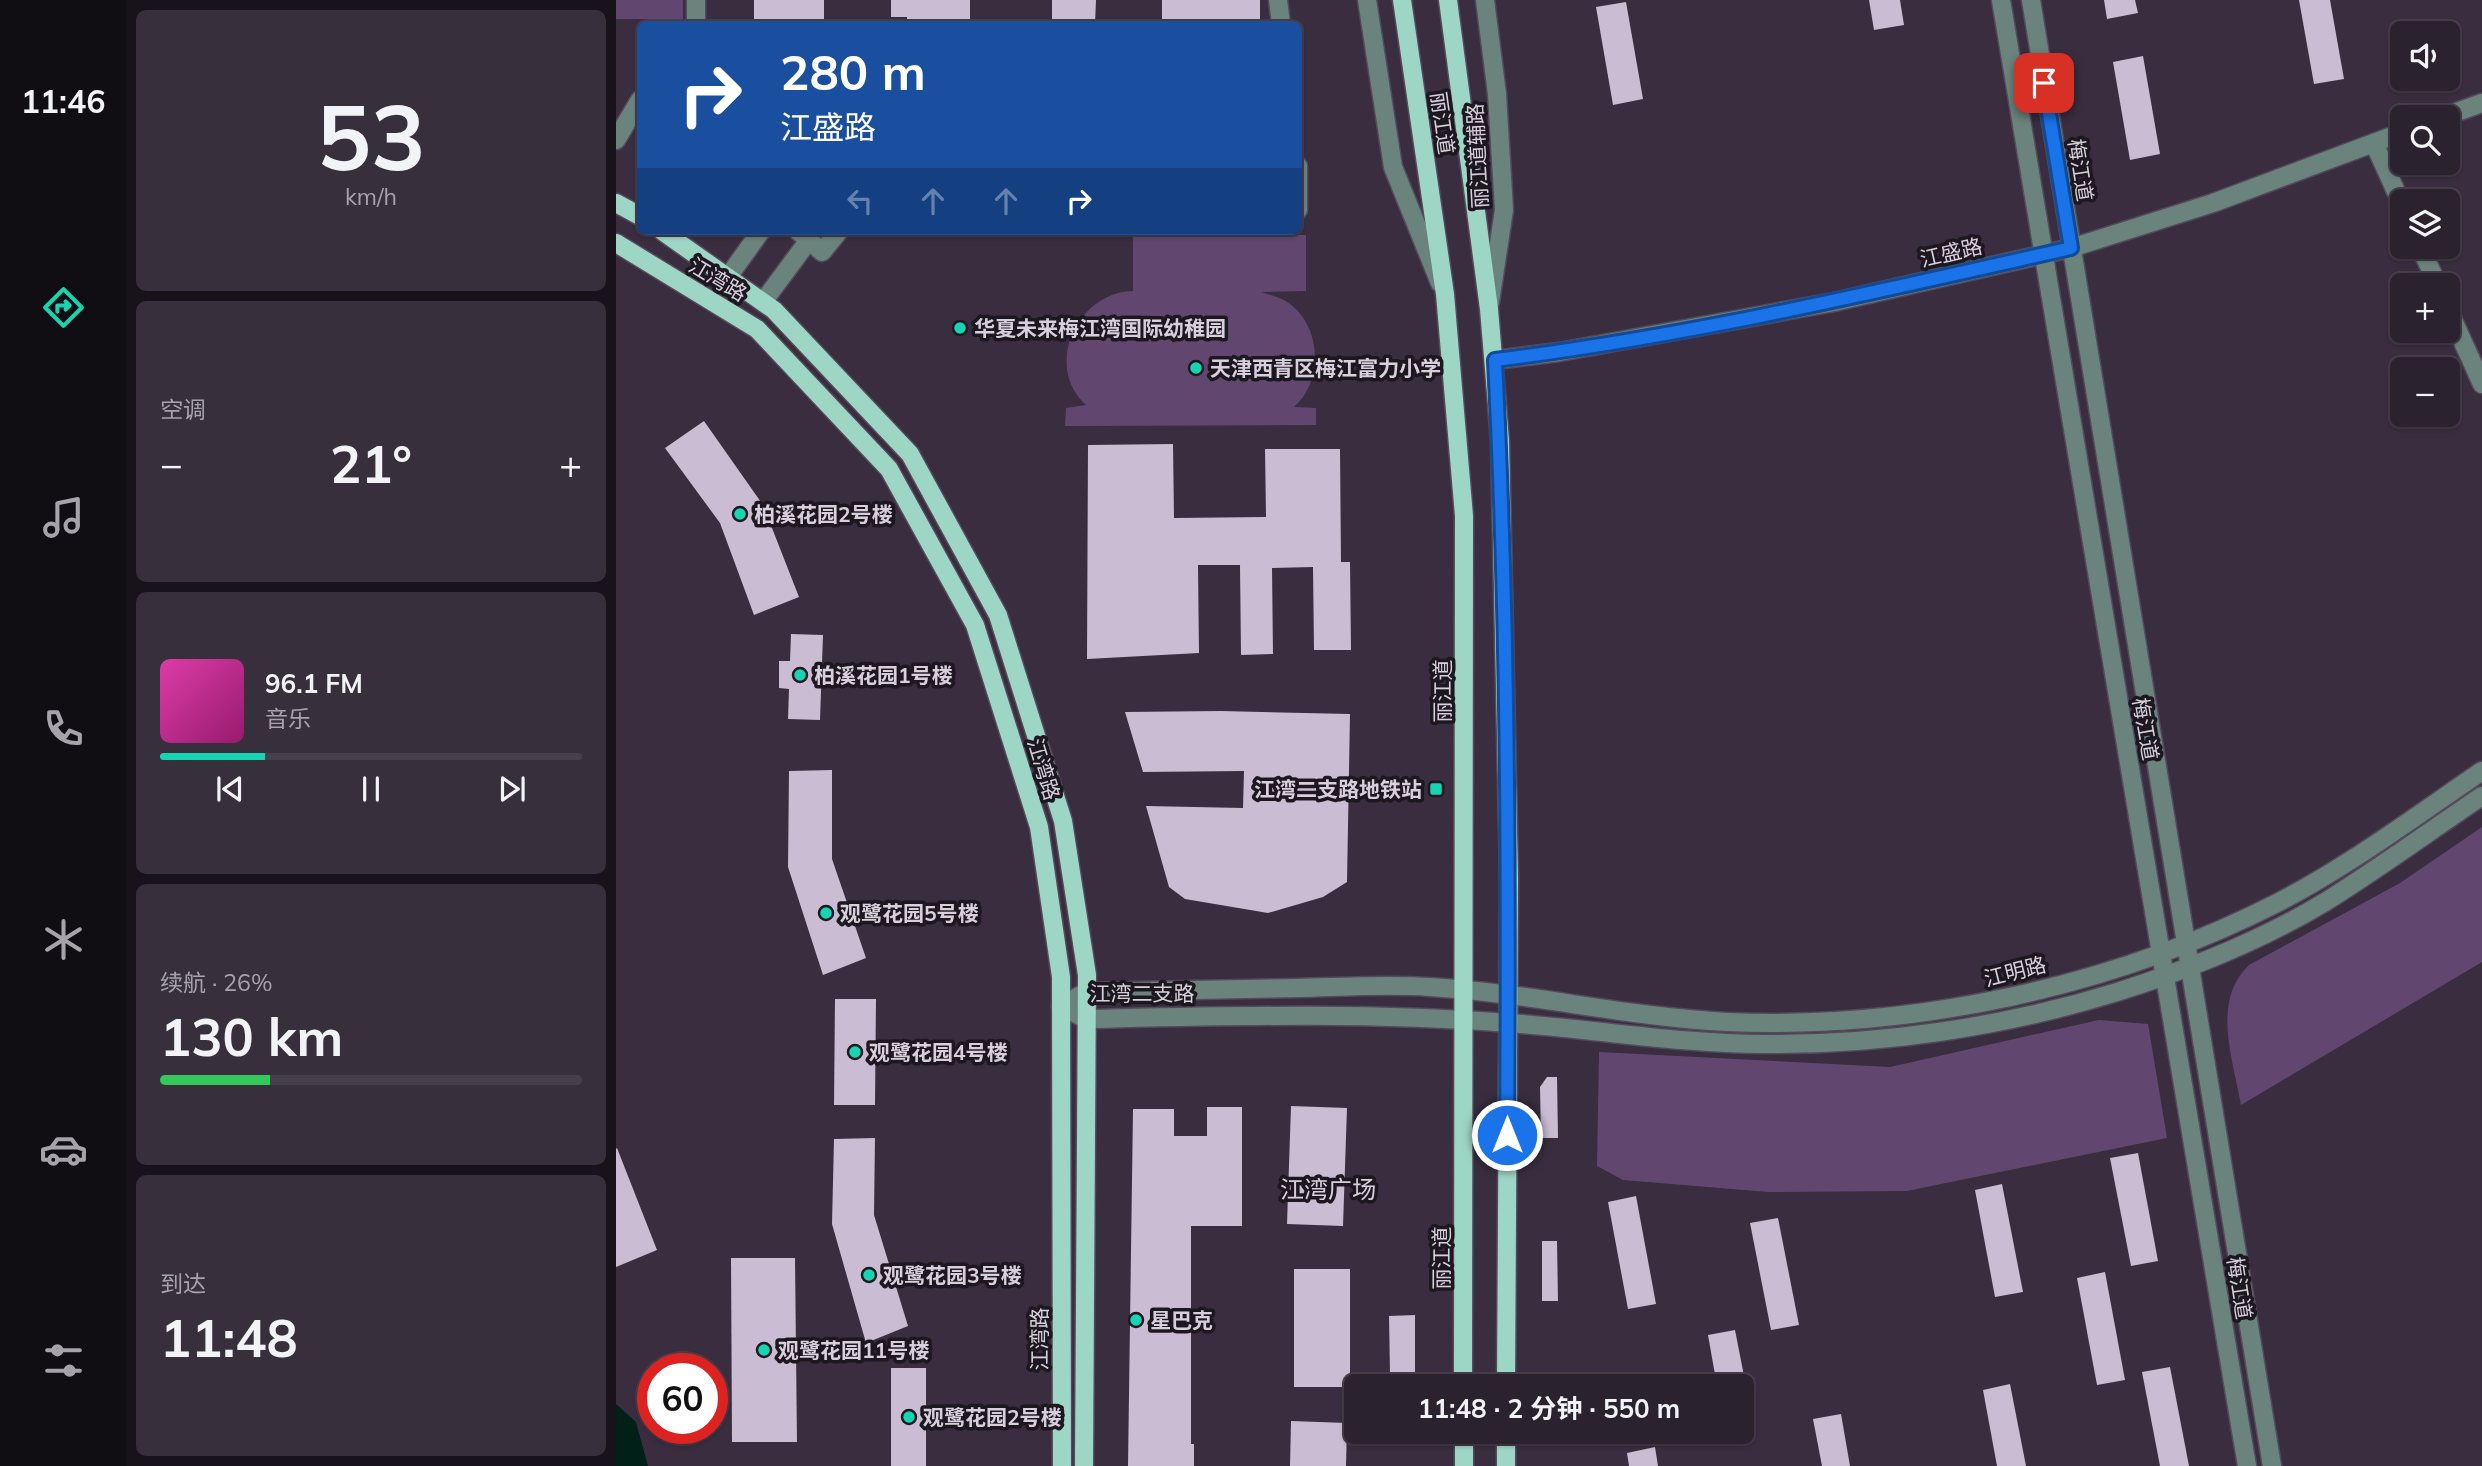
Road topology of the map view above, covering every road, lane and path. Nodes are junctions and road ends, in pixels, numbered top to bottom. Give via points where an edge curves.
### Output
1 (1278, 0) edge
2 (1367, 0) edge
3 (1402, 0) edge
4 (1448, 0) edge
5 (1485, 0) edge
6 (2001, 0) edge
7 (2031, 0) edge
8 (1281, 21) edge
9 (2482, 103) edge
10 (637, 105) edge
11 (2460, 111) edge
12 (2390, 137) edge
13 (616, 140) edge
14 (2374, 143) junction
15 (2395, 189) edge
16 (616, 203) edge
17 (637, 214) edge
18 (668, 235) edge
19 (758, 235) edge
20 (836, 235) edge
21 (804, 236) edge
22 (616, 243) edge
23 (2071, 248) junction
24 (2043, 254) junction
25 (728, 278) junction
26 (1445, 294) junction
27 (764, 302) junction
28 (1489, 309) junction
29 (2460, 335) edge
30 (1495, 360) junction
31 (2482, 384) edge
32 (2482, 771) edge
33 (2482, 796) edge
34 (2188, 943) junction
35 (2161, 953) junction
36 (2192, 965) junction
37 (2165, 974) junction
38 (1464, 989) junction
39 (1086, 992) junction
40 (1508, 993) junction
41 (1061, 1006) junction
42 (1086, 1018) junction
43 (1463, 1021) junction
44 (1508, 1023) junction
45 (1464, 1374) edge
46 (1506, 1374) edge
47 (1464, 1444) edge
48 (1506, 1444) edge
49 (1062, 1466) edge
50 (1084, 1466) edge
51 (1464, 1466) edge
52 (1506, 1466) edge
53 (2247, 1466) edge
54 (2272, 1466) edge

1 - 8 street
2 - 26 street via 1392,167
3 - 26 main road, 丽江道
4 - 28 main road, 丽江道
5 - 28 street, 丽江道辅路 via 1504,210
6 - 24 street, 梅江道
7 - 23 street, 梅江道
9 - 11 street
10 - 13 street
12 - 14 street, 江盛路
14 - 15 street
14 - 23 street, 江盛路 via 2213,203
16 - 17 main road
18 - 25 main road, 江湾路
19 - 25 street
20 - 21 street via 822,252
21 - 27 street
22 - 41 main road, 江湾路 via 757,329 889,469 975,625 1039,827 1061,977
23 - 24 street, 江盛路
23 - 34 street, 梅江道
24 - 30 street, 江盛路 via 1834,302
24 - 35 street, 梅江道
25 - 27 main road, 江湾路
26 - 38 main road, 丽江道 via 1464,516
27 - 39 main road, 江湾路 via 910,454 998,615 1063,821
28 - 30 main road, 丽江道
29 - 31 street
30 - 40 main road, 丽江道 via 1502,515
32 - 34 street, 江明路 via 2280,902
33 - 36 street, 江明路 via 2323,903
34 - 35 street, 江明路
34 - 36 street, 梅江道
35 - 37 street, 梅江道
35 - 40 street, 江明路 via 2000,999 1905,1017 1825,1022 1650,1016
36 - 37 street, 江明路
36 - 54 street, 梅江道
37 - 44 street, 江明路 via 2118,992 2037,1013 1939,1032 1853,1041 1696,1041
37 - 53 street, 梅江道
38 - 39 street, 江湾二支路
38 - 40 street, 江湾二支路
38 - 43 main road, 丽江道
39 - 41 street, 江湾二支路
39 - 42 main road, 江湾路
40 - 44 main road, 丽江道
41 - 42 street, 江湾二支路
41 - 49 main road, 江湾路
42 - 43 street, 江湾二支路 via 1324,1014
42 - 50 main road, 江湾路
43 - 44 street, 江湾二支路
43 - 45 main road, 丽江道
44 - 46 main road, 丽江道
47 - 51 main road
48 - 52 main road

